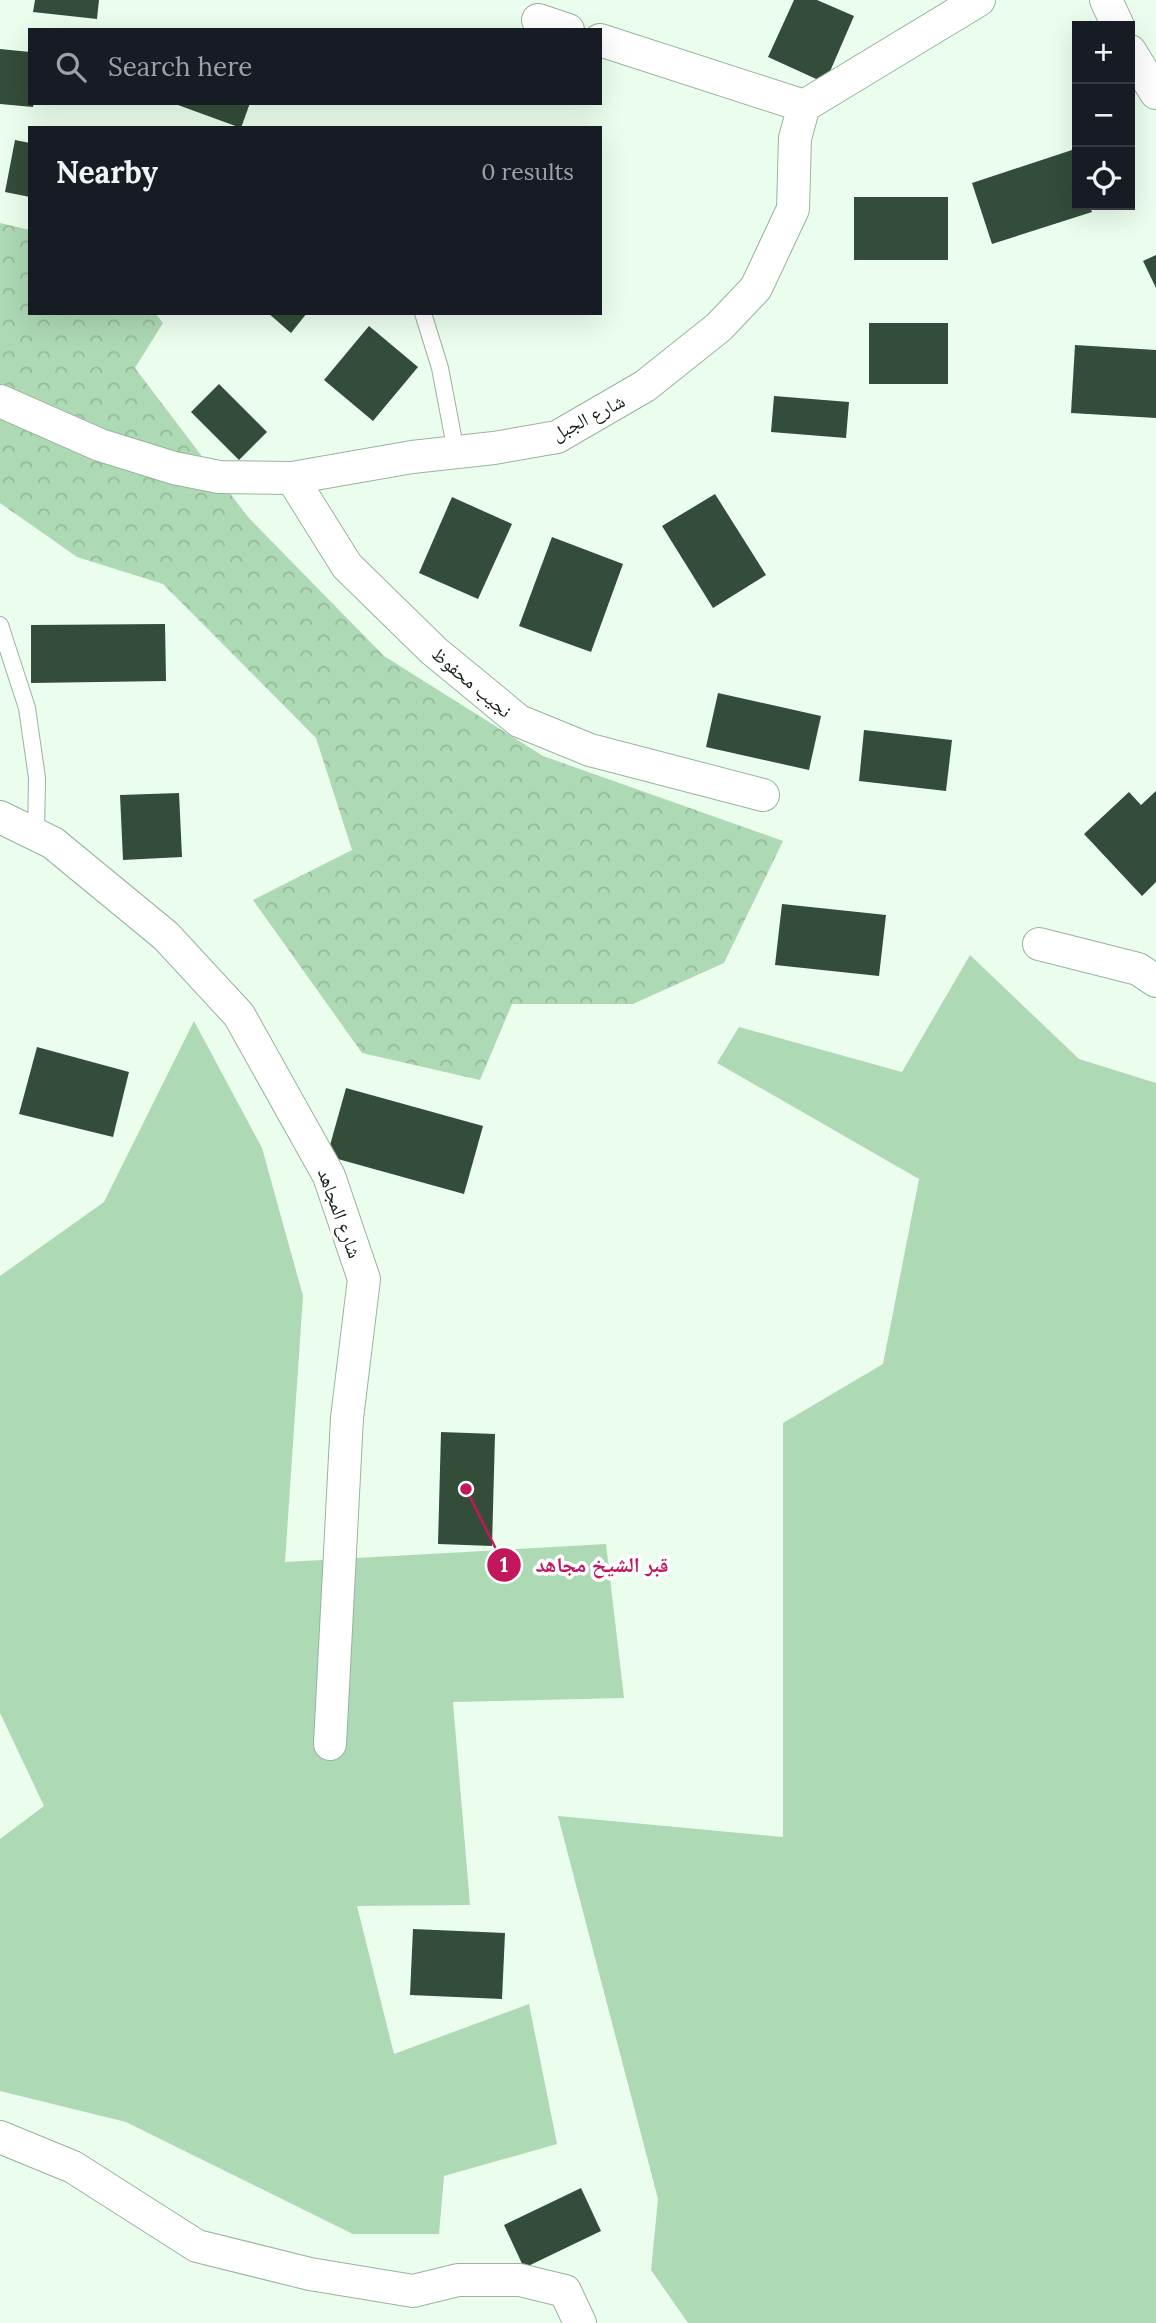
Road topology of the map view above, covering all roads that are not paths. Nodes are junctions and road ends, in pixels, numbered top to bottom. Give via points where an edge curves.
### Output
1 (979, 0) edge
2 (1106, 0) edge
3 (538, 20) dead end
4 (1116, 21) edge
5 (562, 28) edge
6 (602, 41) edge
7 (1135, 59) edge
8 (1156, 93) edge
9 (804, 106) junction
10 (424, 315) edge
11 (0, 401) edge
12 (456, 452) junction
13 (292, 478) junction
14 (0, 625) edge
15 (763, 795) dead end
16 (0, 817) edge
17 (36, 834) junction
18 (1039, 944) dead end
19 (1156, 981) edge
20 (330, 1744) dead end
21 (0, 2137) edge
22 (580, 2323) edge

1 - 9 street
2 - 4 street
3 - 5 street
6 - 9 street
7 - 8 street
9 - 12 street, شارع الجبل via 795,138 793,209 756,288 719,327 645,386 557,437
10 - 12 lane via 440,368
11 - 13 street, شارع الجبل via 100,445 174,468 219,477
12 - 13 street, شارع الجبل
13 - 15 street, نجيب محفوظ via 347,566 434,651 519,722 590,750
14 - 17 lane via 27,708 37,778
16 - 17 street, شارع المجاهد
17 - 20 street, شارع المجاهد via 166,936 239,1014 329,1175 364,1279 347,1418
18 - 19 street via 1138,970
21 - 22 street via 73,2167 197,2246 310,2274 413,2291 458,2280 520,2280 565,2291

